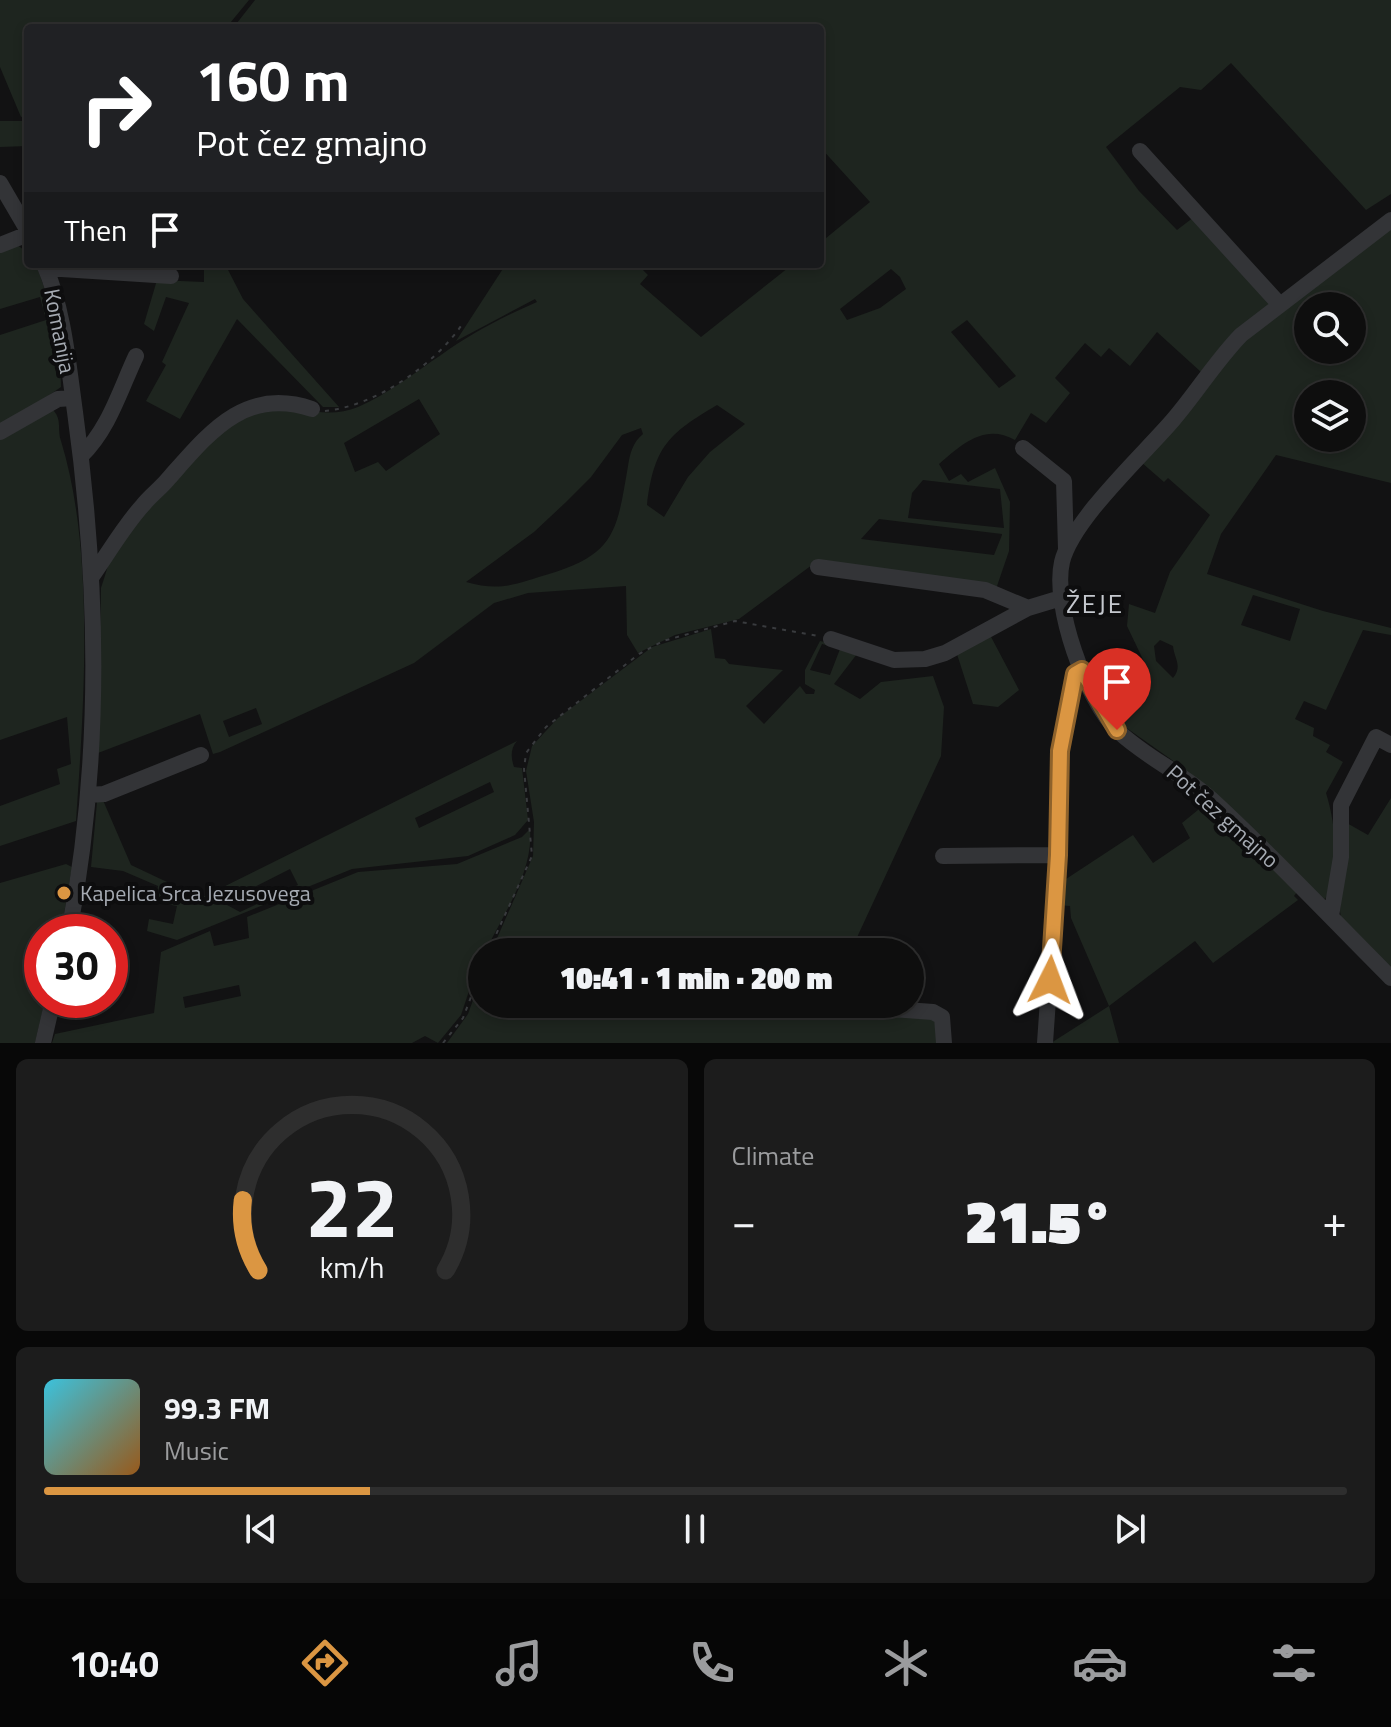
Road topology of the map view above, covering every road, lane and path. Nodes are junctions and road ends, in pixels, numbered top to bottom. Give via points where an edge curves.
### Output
1 (1140, 151) dead end
2 (0, 183) edge
3 (1391, 220) edge
4 (24, 223) edge
5 (24, 230) edge
6 (0, 245) edge
7 (46, 268) edge
8 (70, 268) edge
9 (171, 276) dead end
10 (1280, 305) junction
11 (461, 326) dead end
12 (136, 356) dead end
13 (73, 398) junction
14 (312, 409) joint
15 (0, 432) edge
16 (1023, 448) dead end
17 (81, 456) junction
18 (1064, 521) junction
19 (1081, 526) junction
20 (1066, 549) junction
21 (818, 567) dead end
22 (93, 575) junction
23 (1061, 598) junction
24 (1028, 608) junction
25 (831, 639) joint
26 (1082, 670) junction
27 (1391, 745) edge
28 (201, 755) dead end
29 (89, 795) junction
30 (1058, 855) junction
31 (943, 856) dead end
32 (72, 914) edge
33 (1331, 916) junction
34 (494, 938) edge
35 (1391, 978) edge
36 (468, 1005) edge
37 (924, 1011) edge
38 (49, 1018) edge
39 (1046, 1041) edge
40 (43, 1043) edge
41 (443, 1043) edge
42 (944, 1043) edge

1 - 10 street
2 - 4 street
3 - 10 street, Pot čez gmajno
5 - 6 street
7 - 13 street, Komanija via 60,312
8 - 9 street
10 - 19 street, Pot čez gmajno via 1220,356
11 - 14 path via 447,346 363,403
12 - 17 street via 107,421
13 - 15 street, Komanija via 58,399
13 - 17 street, Komanija
14 - 22 street via 280,402 230,417 142,505
16 - 18 street via 1064,481
17 - 22 street, Komanija
18 - 19 street
18 - 20 street
19 - 20 street, Pot čez gmajno
20 - 23 street, Pot čez gmajno
21 - 24 street via 985,590
22 - 29 street, Komanija
23 - 24 street
23 - 26 street, Pot čez gmajno
24 - 25 street via 925,659 894,660
25 - 34 path via 735,621 677,636 639,654 546,727 526,753 524,769 532,856
26 - 30 street via 1075,674 1060,751
26 - 33 street, Pot čez gmajno via 1117,730 1209,797
27 - 33 street via 1376,737 1341,805 1341,857
28 - 29 street via 104,794
29 - 32 street, Komanija
30 - 31 street
30 - 39 street
33 - 35 street, Pot čez gmajno
36 - 41 path
37 - 42 street via 942,1017
38 - 40 street

